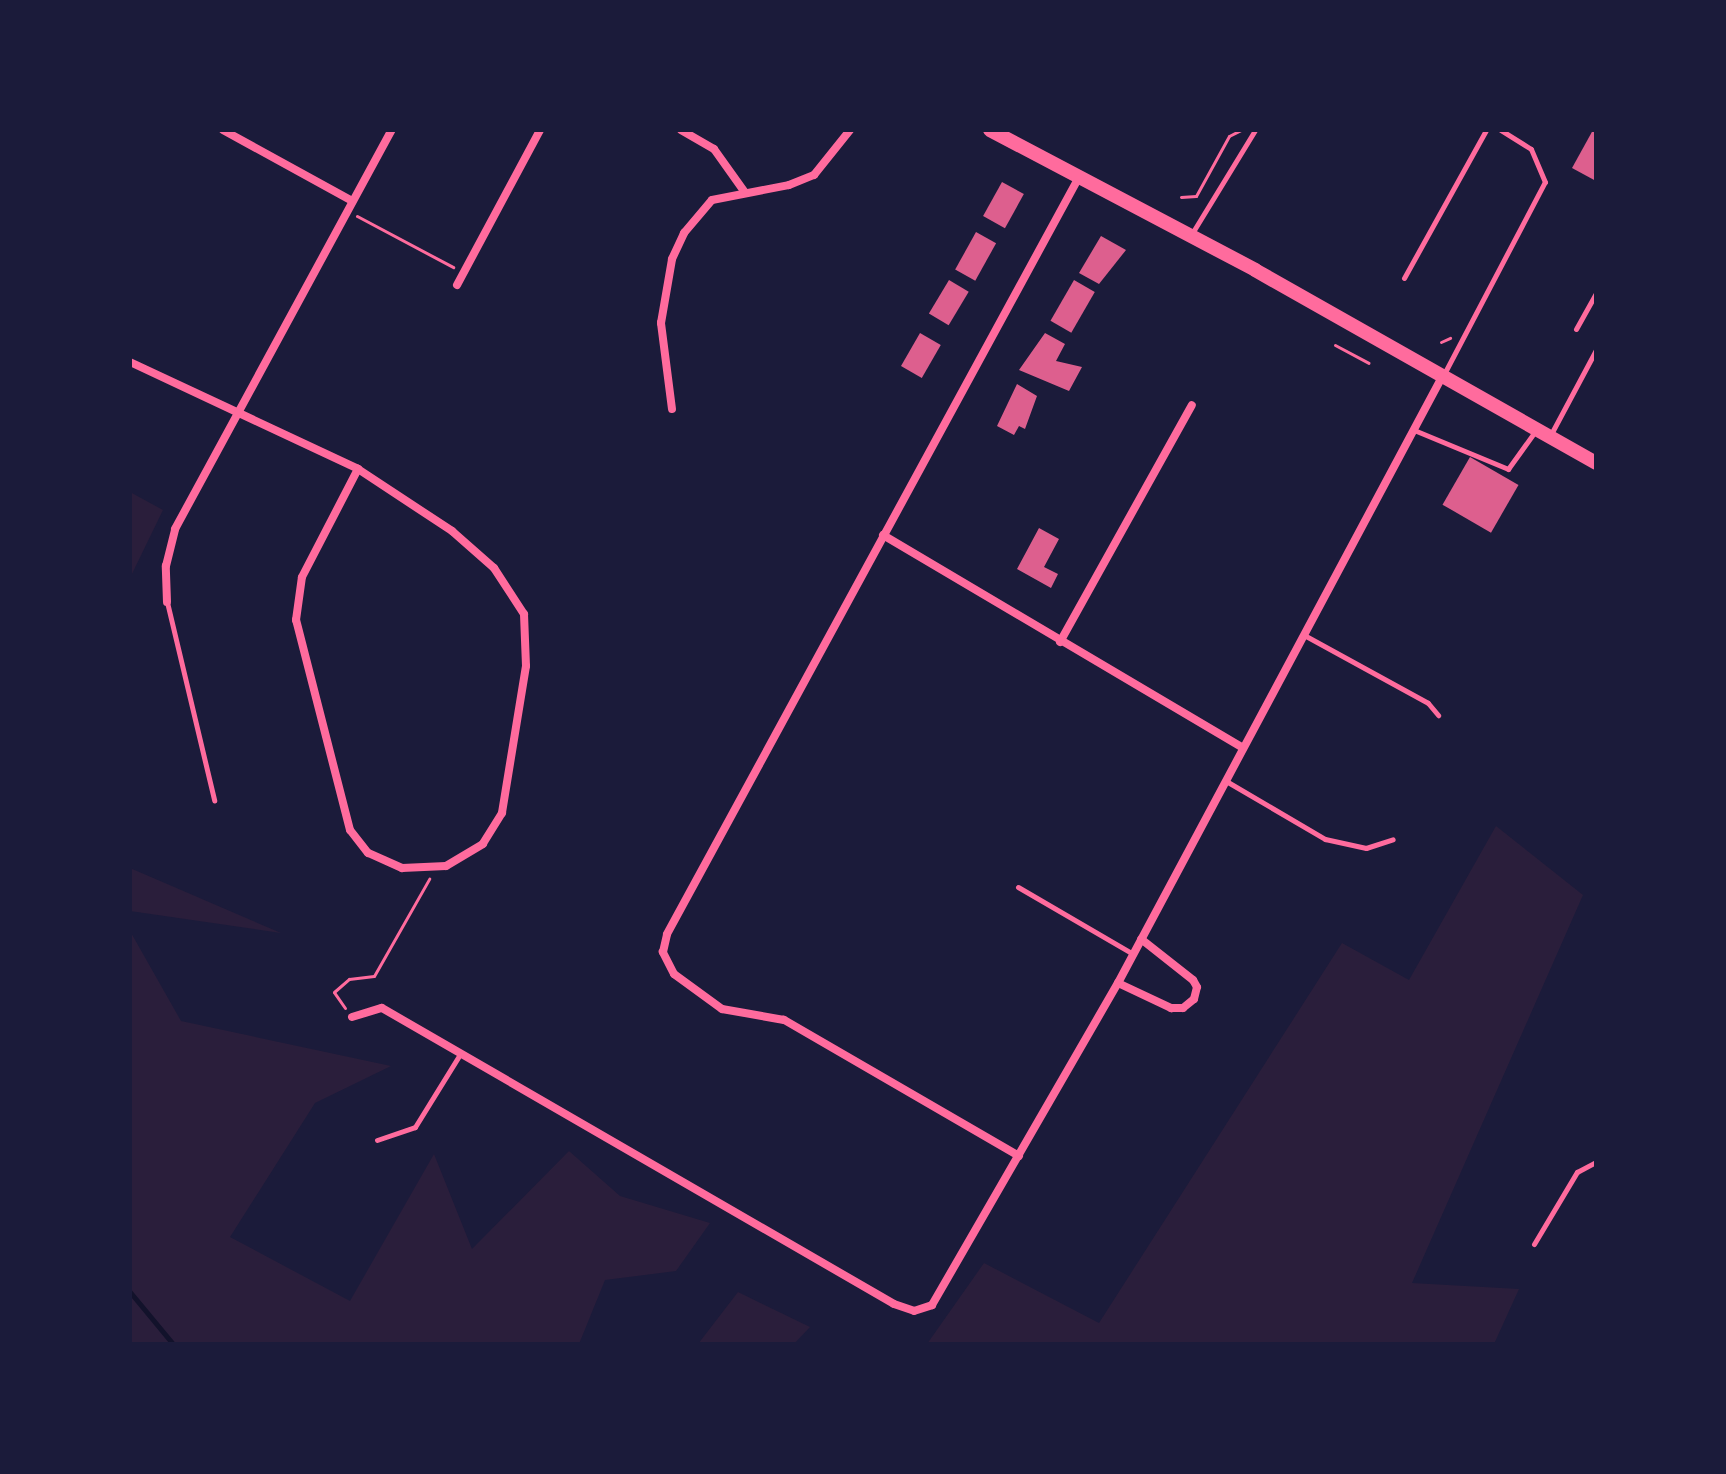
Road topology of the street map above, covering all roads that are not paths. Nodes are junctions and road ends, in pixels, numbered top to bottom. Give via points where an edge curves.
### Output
1 (223, 130) edge
2 (392, 130) edge
3 (540, 130) edge
4 (681, 130) edge
5 (850, 130) edge
6 (990, 130) edge
7 (1255, 130) edge
8 (1486, 130) edge
9 (1501, 130) edge
10 (1079, 177) junction
11 (744, 191) junction
12 (349, 206) junction
13 (1191, 235) junction
14 (1404, 278) dead end
15 (457, 285) dead end
16 (1596, 293) edge
17 (1576, 329) dead end
18 (1596, 350) edge
19 (130, 362) edge
20 (1443, 375) junction
21 (1192, 405) dead end
22 (672, 409) dead end
23 (240, 411) junction
24 (1413, 430) junction
25 (1543, 433) junction
26 (1596, 463) edge
27 (358, 469) junction
28 (883, 535) junction
29 (167, 602) joint
30 (1304, 635) junction
31 (1060, 642) junction
32 (1438, 715) dead end
33 (1243, 748) junction
34 (1226, 781) junction
35 (214, 800) dead end
36 (1393, 839) dead end
37 (1018, 887) dead end
38 (1141, 939) junction
39 (1133, 954) junction
40 (1118, 983) junction
41 (352, 1017) road end
42 (461, 1053) junction
43 (377, 1140) dead end
44 (1019, 1156) junction
45 (1596, 1162) edge
46 (1534, 1244) dead end

1 - 12 street
2 - 12 street
3 - 15 street
4 - 11 street via 714,149
5 - 11 street via 814,175 789,185
6 - 10 main road
7 - 13 lane
8 - 14 lane
9 - 20 lane via 1531,149 1545,182
10 - 13 main road
10 - 28 street
11 - 22 street via 712,200 684,233 672,259 661,323
12 - 23 street
13 - 20 main road
16 - 17 lane
18 - 25 lane
19 - 23 street
20 - 24 street
20 - 25 main road
21 - 31 street
23 - 27 street
23 - 29 street via 175,529 166,566
24 - 25 lane via 1508,469
24 - 30 street
25 - 26 main road
27 - 27 street via 452,531 494,568 524,614 526,666 502,813 483,844 446,866 402,868 368,853 350,830 296,620 302,577
28 - 31 street
28 - 44 street via 667,934 663,952 674,974 722,1009 784,1020
29 - 35 lane
30 - 32 lane via 1428,703
30 - 33 street
31 - 33 street
33 - 34 street
34 - 36 lane via 1325,839 1366,848
34 - 38 street
37 - 39 lane
38 - 39 street
38 - 40 street via 1193,980 1194,999 1183,1008 1171,1008
39 - 40 street
40 - 44 street
41 - 42 street via 382,1008
42 - 43 lane via 415,1127
42 - 44 street via 914,1311 932,1305
45 - 46 lane via 1577,1172

